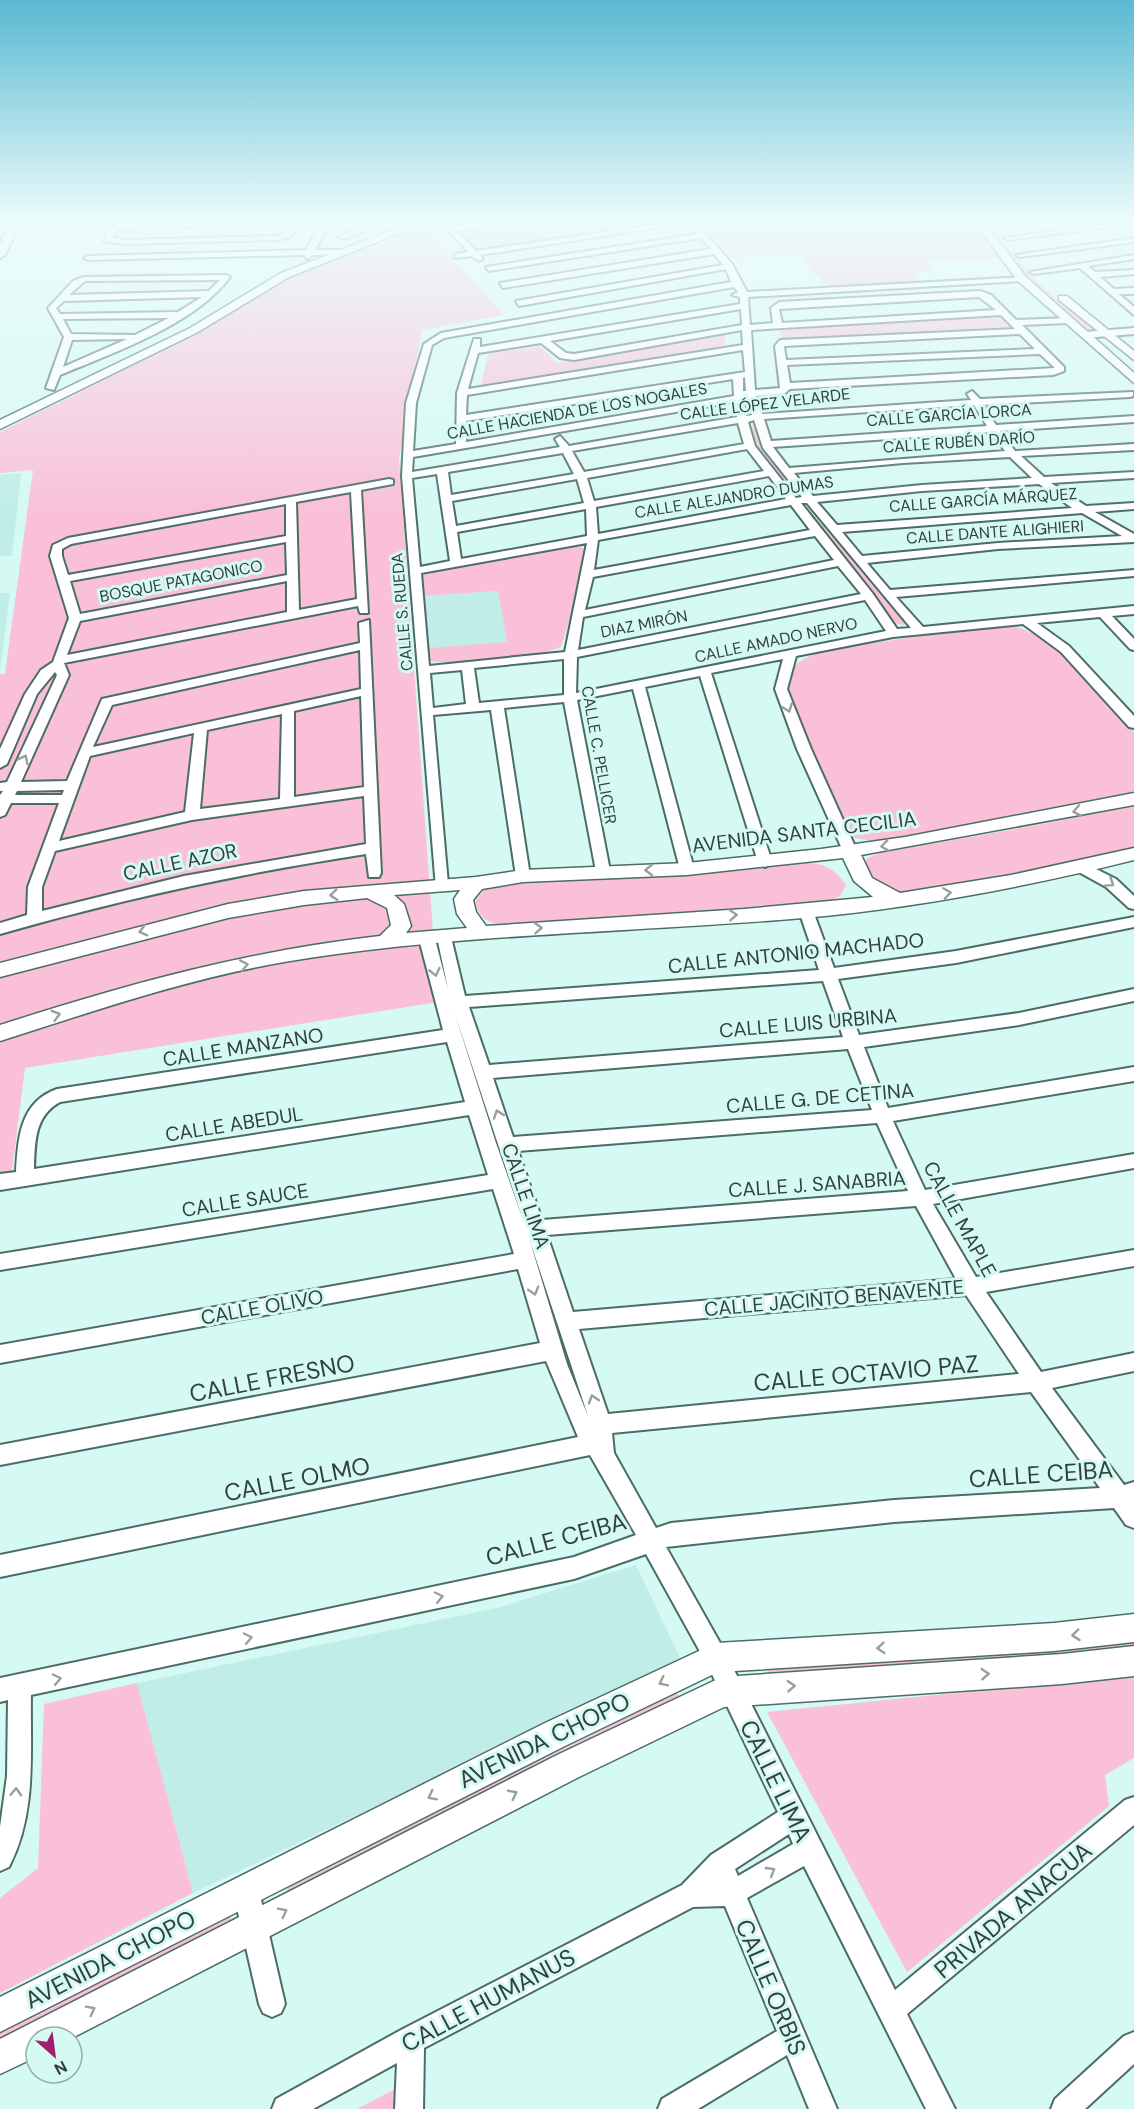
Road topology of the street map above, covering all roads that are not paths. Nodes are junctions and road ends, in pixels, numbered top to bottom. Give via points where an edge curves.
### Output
1 (56, 317) edge
2 (177, 317) edge
3 (215, 317) edge
4 (532, 317) edge
5 (552, 317) edge
6 (671, 317) edge
7 (741, 317) edge
8 (777, 317) edge
9 (1040, 317) edge
10 (1064, 317) edge
11 (1087, 317) edge
12 (1008, 318) junction
13 (534, 320) junction
14 (778, 325) junction
15 (742, 327) junction
16 (480, 329) junction
17 (1022, 331) junction
18 (1134, 331) edge
19 (1085, 335) junction
20 (138, 336) junction
21 (68, 337) junction
22 (1110, 337) junction
23 (542, 339) junction
24 (747, 348) junction
25 (474, 351) junction
26 (1042, 351) junction
27 (1134, 357) edge
28 (781, 363) junction
29 (740, 364) junction
30 (1119, 366) junction
31 (57, 373) junction
32 (1134, 379) edge
33 (786, 386) junction
34 (51, 388) dead end
35 (970, 392) dead end
36 (462, 393) junction
37 (1130, 393) dead end
38 (1116, 394) junction
39 (751, 395) junction
40 (739, 396) junction
41 (977, 402) junction
42 (1134, 413) edge
43 (757, 417) junction
44 (460, 418) junction
45 (743, 419) junction
46 (1134, 419) edge
47 (0, 425) edge
48 (992, 427) junction
49 (562, 443) junction
50 (765, 444) junction
51 (461, 446) junction
52 (750, 446) junction
53 (1134, 447) edge
54 (1012, 453) junction
55 (408, 455) junction
56 (442, 470) junction
57 (787, 471) junction
58 (770, 473) junction
59 (581, 475) junction
60 (1134, 475) edge
61 (407, 476) junction
62 (1042, 481) junction
63 (389, 482) dead end
64 (356, 488) junction
65 (810, 499) junction
66 (447, 500) junction
67 (291, 501) junction
68 (794, 501) junction
69 (592, 504) junction
70 (1134, 506) edge
71 (1081, 509) junction
72 (834, 529) junction
73 (451, 530) junction
74 (818, 532) junction
75 (292, 538) junction
76 (595, 538) junction
77 (1134, 538) edge
78 (860, 560) junction
79 (840, 562) junction
80 (456, 564) junction
81 (415, 571) junction
82 (1134, 573) edge
83 (590, 574) junction
84 (292, 577) junction
85 (64, 579) junction
86 (886, 594) junction
87 (869, 596) junction
88 (363, 600) junction
89 (1134, 610) edge
90 (1102, 612) junction
91 (293, 615) junction
92 (577, 615) junction
93 (75, 618) junction
94 (1024, 619) junction
95 (920, 630) junction
96 (893, 633) junction
97 (365, 645) junction
98 (1134, 646) edge
99 (792, 652) junction
100 (569, 655) junction
101 (58, 663) junction
102 (468, 667) junction
103 (423, 670) junction
104 (705, 673) junction
105 (639, 686) junction
106 (367, 691) junction
107 (570, 698) junction
108 (496, 707) junction
109 (288, 709) junction
110 (473, 709) junction
111 (427, 712) junction
112 (1134, 724) edge
113 (201, 728) junction
114 (84, 753) junction
115 (0, 764) edge
116 (73, 784) junction
117 (370, 791) junction
118 (3, 797) edge
119 (68, 799) junction
120 (1134, 799) edge
121 (287, 801) junction
122 (192, 815) junction
123 (52, 847) junction
124 (372, 848) junction
125 (850, 851) junction
126 (1134, 854) edge
127 (821, 855) junction
128 (765, 862) junction
129 (1082, 867) junction
130 (687, 869) junction
131 (603, 871) junction
132 (523, 876) junction
133 (372, 882) junction
134 (476, 883) junction
135 (441, 884) junction
136 (895, 899) junction
137 (1134, 904) edge
138 (838, 906) junction
139 (806, 911) junction
140 (34, 918) junction
141 (1134, 922) edge
142 (0, 929) edge
143 (480, 932) junction
144 (436, 938) junction
145 (386, 942) junction
146 (0, 970) edge
147 (829, 975) junction
148 (1134, 995) edge
149 (451, 1004) junction
150 (0, 1033) edge
151 (452, 1035) junction
152 (855, 1042) junction
153 (483, 1072) junction
154 (1134, 1074) edge
155 (474, 1107) junction
156 (881, 1116) junction
157 (508, 1144) junction
158 (1134, 1161) edge
159 (24, 1178) junction
160 (498, 1181) junction
161 (0, 1182) edge
162 (921, 1198) junction
163 (537, 1228) junction
164 (516, 1233) junction
165 (1134, 1258) edge
166 (525, 1260) junction
167 (0, 1262) edge
168 (971, 1286) junction
169 (568, 1321) junction
170 (553, 1350) junction
171 (0, 1354) edge
172 (1134, 1362) edge
173 (1038, 1382) junction
174 (600, 1442) junction
175 (0, 1455) edge
176 (1127, 1495) edge
177 (1134, 1517) edge
178 (652, 1540) junction
179 (0, 1566) edge
180 (1134, 1628) edge
181 (716, 1658) junction
182 (1134, 1661) edge
183 (10, 1688) edge
184 (732, 1690) junction
185 (1134, 1809) edge
186 (793, 1817) junction
187 (809, 1848) junction
188 (0, 1858) edge
189 (720, 1864) junction
190 (246, 1891) junction
191 (732, 1893) junction
192 (691, 1894) junction
193 (255, 1926) junction
194 (272, 2004) dead end
195 (891, 2010) junction
196 (0, 2015) edge
197 (63, 2025) edge
198 (792, 2037) junction
199 (411, 2040) junction
200 (24, 2045) edge
201 (1134, 2046) edge
202 (0, 2057) edge
203 (286, 2109) edge
204 (409, 2109) edge
205 (672, 2109) edge
206 (823, 2109) edge
207 (940, 2109) edge
208 (1065, 2109) edge

1 - 21 street
2 - 20 street
3 - 47 street
4 - 13 street
5 - 13 street
6 - 23 street
7 - 15 street
8 - 14 street
9 - 12 street
10 - 19 street
11 - 22 street
12 - 14 street
12 - 17 street
13 - 16 street
14 - 15 street
15 - 23 street via 569,357
15 - 24 street
15 - 29 street
16 - 25 street
16 - 55 street, CALLE S. RUEDA via 430,340 411,403
17 - 26 street
17 - 28 street via 780,343
18 - 22 street
19 - 22 street
19 - 30 street
20 - 21 street
20 - 31 street
21 - 31 street
22 - 27 street
22 - 30 street via 1097,342
23 - 25 street
24 - 29 street
24 - 29 street
25 - 36 street
26 - 28 street
26 - 33 street, CALLE HACIENDA DE LOS NOGALES via 1061,369
28 - 33 street
29 - 36 street
29 - 39 street
29 - 40 street
29 - 44 street
30 - 32 street
31 - 34 street
33 - 39 street, CALLE HACIENDA DE LOS NOGALES via 781,392
35 - 41 street
36 - 44 street
37 - 38 street, CALLE LÓPEZ VELARDE
38 - 41 street, CALLE LÓPEZ VELARDE
38 - 42 street
39 - 40 street, CALLE HACIENDA DE LOS NOGALES
39 - 43 street
40 - 45 street
40 - 51 street, CALLE HACIENDA DE LOS NOGALES
41 - 43 street, CALLE LÓPEZ VELARDE
41 - 48 street
43 - 45 street, CALLE LÓPEZ VELARDE
43 - 50 street
44 - 51 street
45 - 49 street, CALLE LÓPEZ VELARDE
45 - 52 street
46 - 48 street, CALLE GARCÍA LORCA
48 - 50 street, CALLE GARCÍA LORCA
48 - 54 street
49 - 56 street, CALLE LÓPEZ VELARDE
49 - 59 street, CALLE C. PELLICER
50 - 57 street
51 - 55 street, CALLE HACIENDA DE LOS NOGALES
52 - 58 street
52 - 59 street
53 - 54 street, CALLE RUBÉN DARÍO
54 - 57 street, CALLE RUBÉN DARÍO
54 - 62 street
55 - 61 street, CALLE S. RUEDA
56 - 61 street, CALLE LÓPEZ VELARDE
56 - 66 street
57 - 65 street
58 - 68 street
58 - 69 street
59 - 66 street
59 - 69 street, CALLE C. PELLICER
60 - 62 street, CALLE ALEJANDRO DUMAS
61 - 81 street, CALLE S. RUEDA
62 - 65 street, CALLE ALEJANDRO DUMAS
62 - 71 street
63 - 64 street
64 - 67 street
64 - 88 street
65 - 68 street, CALLE ALEJANDRO DUMAS
65 - 72 street
66 - 73 street
67 - 75 street
67 - 85 street via 68,541 57,547 56,556
68 - 74 street
68 - 76 street, CALLE ALEJANDRO DUMAS
69 - 73 street
69 - 76 street, CALLE C. PELLICER
70 - 71 street, CALLE GARCÍA MÁRQUEZ
71 - 72 street, CALLE GARCÍA MÁRQUEZ
71 - 77 street
72 - 78 street
73 - 80 street
74 - 79 street
74 - 83 street
75 - 84 street
75 - 85 street
76 - 80 street, CALLE ALEJANDRO DUMAS
76 - 83 street, CALLE C. PELLICER
77 - 78 street, CALLE DANTE ALIGHIERI
78 - 86 street
79 - 87 street
79 - 92 street
80 - 81 street, CALLE ALEJANDRO DUMAS
81 - 103 street, CALLE S. RUEDA
82 - 86 street
83 - 92 street, CALLE C. PELLICER
84 - 91 street
84 - 93 street, BOSQUE PATAGONICO
85 - 93 street
86 - 95 street
87 - 96 street
87 - 100 street, DIAZ MIRÓN
88 - 91 street
88 - 97 street
89 - 90 street, CALLE AMADO NERVO
90 - 94 street, CALLE AMADO NERVO
90 - 98 street
91 - 101 street
92 - 100 street, CALLE C. PELLICER
93 - 101 street
94 - 95 street, CALLE AMADO NERVO
94 - 112 street via 1065,649
95 - 96 street, CALLE AMADO NERVO
96 - 99 street, CALLE AMADO NERVO
97 - 106 street
97 - 114 street via 116,698 103,706
99 - 104 street, CALLE AMADO NERVO
99 -> 125 street via 781,689
100 - 102 street, DIAZ MIRÓN
100 - 107 street, CALLE C. PELLICER
101 - 115 street via 45,673 31,694
118 -> 101 street via 63,675
102 - 103 street, DIAZ MIRÓN
102 - 110 street
103 - 111 street, CALLE S. RUEDA
104 - 105 street, CALLE AMADO NERVO
104 - 128 street
105 - 107 street, CALLE AMADO NERVO
105 - 130 street
106 - 109 street
106 - 117 street
107 - 108 street, CALLE AMADO NERVO
107 - 131 street, CALLE C. PELLICER
108 - 110 street, CALLE AMADO NERVO
108 - 132 street
109 - 113 street
109 - 121 street
110 - 111 street, CALLE AMADO NERVO
111 - 135 street, CALLE S. RUEDA
113 - 114 street
113 - 122 street
114 - 116 street
116 - 118 street
116 - 119 street
117 - 121 street
117 - 124 street
118 - 119 street
119 - 123 street
120 -> 125 street, AVENIDA SANTA CECILIA
121 - 122 street
122 - 123 street
123 - 140 street via 35,887
124 - 133 street
124 - 140 street, CALLE AZOR via 177,882
125 - 127 street, AVENIDA SANTA CECILIA
125 - 136 street via 864,882 874,891
126 - 129 street
127 - 128 street, AVENIDA SANTA CECILIA
127 - 138 street via 849,879 849,893
128 - 130 street, AVENIDA SANTA CECILIA
136 -> 129 street via 948,893
129 -> 137 street via 1111,883
130 -> 131 street, AVENIDA SANTA CECILIA
131 - 132 street, AVENIDA SANTA CECILIA
132 - 134 street, AVENIDA SANTA CECILIA
133 - 135 street, AVENIDA SANTA CECILIA
133 - 145 street via 395,904 401,926
133 -> 146 street, AVENIDA SANTA CECILIA via 228,911
134 - 135 street, AVENIDA SANTA CECILIA
134 - 143 street via 463,899 467,914
136 - 138 street
138 - 139 street
143 -> 139 street
139 - 147 street, CALLE MAPLE
140 - 142 street, CALLE AZOR
141 - 147 street, CALLE ANTONIO MACHADO via 968,955
143 - 144 street
144 - 145 street
144 - 149 street
150 -> 145 street via 204,972 322,949
147 - 149 street, CALLE ANTONIO MACHADO
147 - 152 street, CALLE MAPLE
148 - 152 street, CALLE LUIS URBINA via 1019,1019
149 - 151 street, CALLE LIMA
149 - 153 street, CALLE LIMA
151 - 155 street, CALLE LIMA
151 - 159 street, CALLE MANZANO via 69,1094 41,1102 32,1120
152 - 153 street, CALLE LUIS URBINA
152 - 156 street, CALLE MAPLE
157 -> 153 street, CALLE LIMA
154 - 156 street, CALLE G. DE CETINA
155 - 159 street, CALLE ABEDUL
155 - 160 street, CALLE LIMA
156 - 157 street, CALLE G. DE CETINA
156 - 162 street, CALLE MAPLE
157 - 163 street, CALLE LIMA
158 - 162 street, CALLE J. SANABRIA
159 - 161 street, CALLE ABEDUL
160 - 164 street, CALLE LIMA
160 - 167 street, CALLE SAUCE
162 - 163 street, CALLE J. SANABRIA
162 - 168 street, CALLE MAPLE
163 - 164 street, CALLE J. SANABRIA
163 - 169 street, CALLE LIMA
164 - 166 street, CALLE LIMA
165 - 168 street, CALLE JACINTO BENAVENTE
166 -> 170 street, CALLE LIMA
166 - 171 street, CALLE OLIVO
168 - 169 street, CALLE JACINTO BENAVENTE
168 - 173 street, CALLE MAPLE
174 -> 169 street, CALLE LIMA
170 - 174 street, CALLE LIMA via 577,1416
170 - 175 street, CALLE FRESNO
172 - 173 street, CALLE OCTAVIO PAZ
173 - 174 street, CALLE OCTAVIO PAZ
173 - 176 street, CALLE MAPLE
174 - 178 street, CALLE LIMA
174 - 179 street, CALLE OLMO
176 - 177 street, CALLE MAPLE
176 - 178 street, CALLE CEIBA via 894,1511 680,1532
178 - 181 street, CALLE LIMA
183 -> 178 street, CALLE CEIBA via 574,1568
180 -> 181 street, AVENIDA CHOPO via 1054,1637
181 - 184 street, CALLE LIMA
181 -> 190 street, AVENIDA CHOPO
184 -> 182 street, AVENIDA CHOPO
188 -> 183 street via 15,1824
184 - 186 street, CALLE LIMA
193 -> 184 street, AVENIDA CHOPO via 578,1761 711,1696
185 - 195 street, PRIVADA ANACUA
186 - 187 street, CALLE LIMA
186 - 189 street, CALLE HUMANUS
191 -> 187 street, CALLE HUMANUS
187 - 195 street, CALLE LIMA
189 - 191 street, CALLE ORBIS
189 - 192 street, CALLE HUMANUS
190 - 193 street
190 - 196 street, AVENIDA CHOPO
191 - 192 street, CALLE HUMANUS
191 - 198 street, CALLE ORBIS
192 - 199 street, CALLE HUMANUS
193 - 194 street
197 -> 193 street, AVENIDA CHOPO
195 - 207 street, CALLE LIMA
198 - 205 street
198 - 206 street, CALLE ORBIS
199 - 203 street, CALLE HUMANUS
199 - 204 street
200 - 202 street, AVENIDA CHOPO
201 - 208 street

